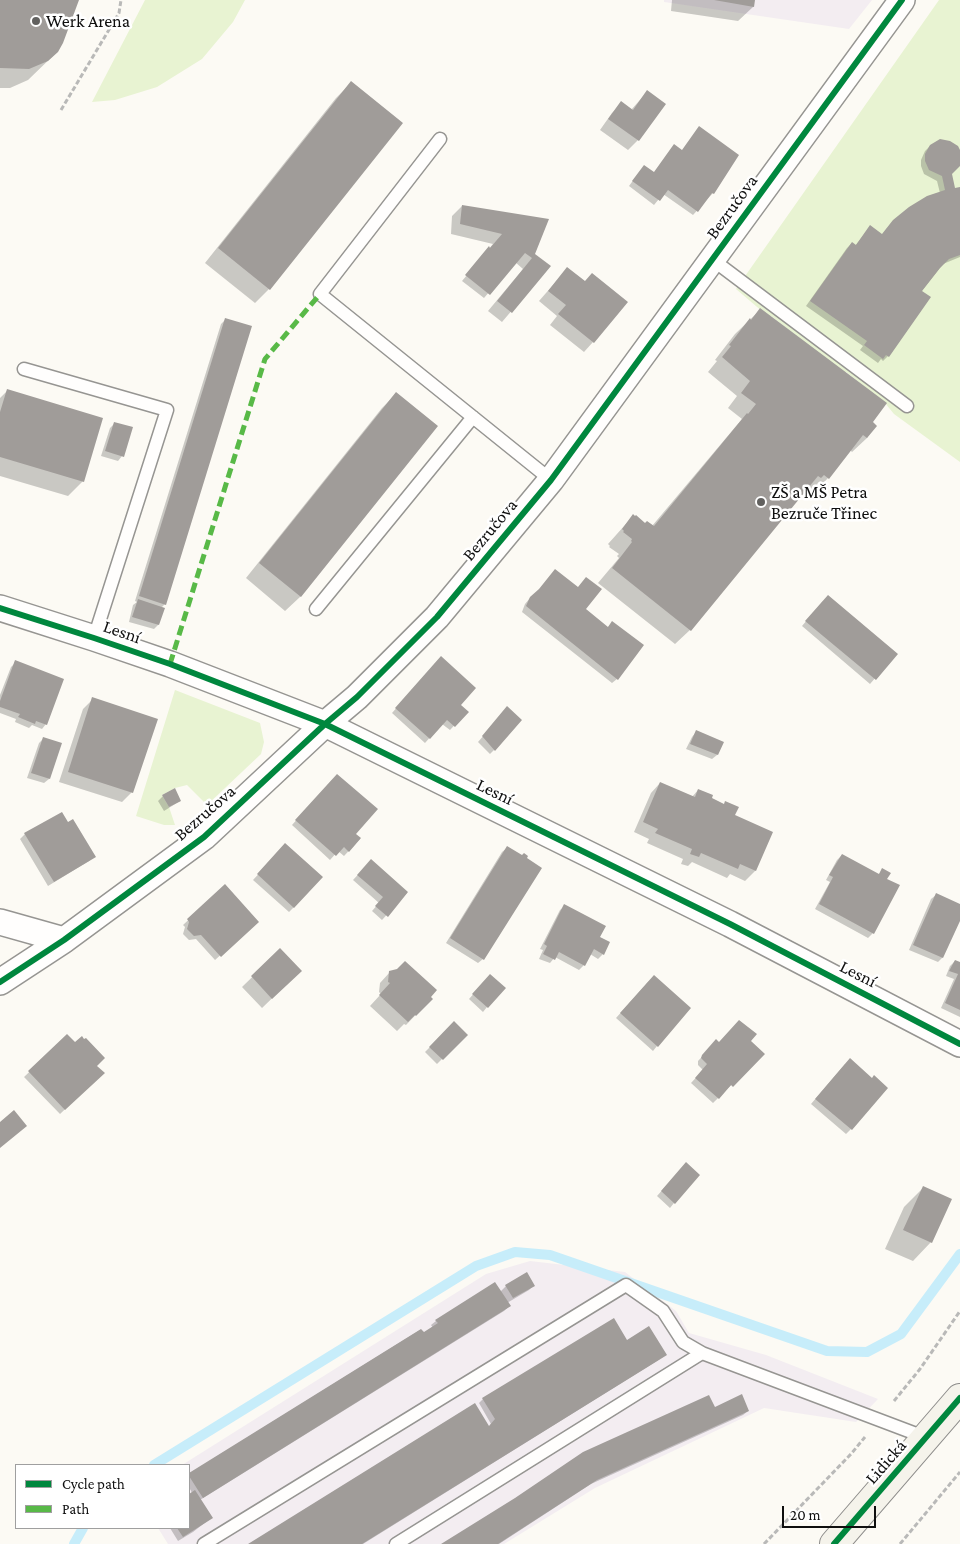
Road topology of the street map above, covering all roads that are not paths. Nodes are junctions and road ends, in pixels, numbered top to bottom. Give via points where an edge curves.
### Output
1 (902, 0) edge
2 (440, 139) dead end
3 (713, 260) junction
4 (24, 369) dead end
5 (907, 406) dead end
6 (473, 417) junction
7 (551, 480) junction
8 (0, 608) edge
9 (316, 609) dead end
10 (94, 638) junction
11 (325, 724) junction
12 (0, 922) edge
13 (64, 940) junction
14 (0, 982) edge
15 (960, 1044) edge
16 (702, 1353) junction
17 (960, 1398) edge
18 (927, 1438) junction
19 (204, 1544) edge
20 (396, 1544) edge
21 (834, 1544) edge

1 - 3 street, Bezručova
2 - 6 lane via 320,294
3 - 5 lane
3 - 7 street, Bezručova
4 - 10 lane via 167,410
6 - 7 lane
6 - 9 lane
7 - 11 street, Bezručova via 437,617 357,697
8 - 10 street, Lesní
10 - 11 street, Lesní
11 - 13 street, Bezručova via 204,837
11 - 15 street, Lesní via 730,924
12 - 13 street
13 - 14 street, Bezručova
16 - 18 lane
16 - 19 lane via 683,1342 663,1310 626,1284
16 - 20 lane
17 - 18 street, Lidická
18 - 21 street, Lidická

